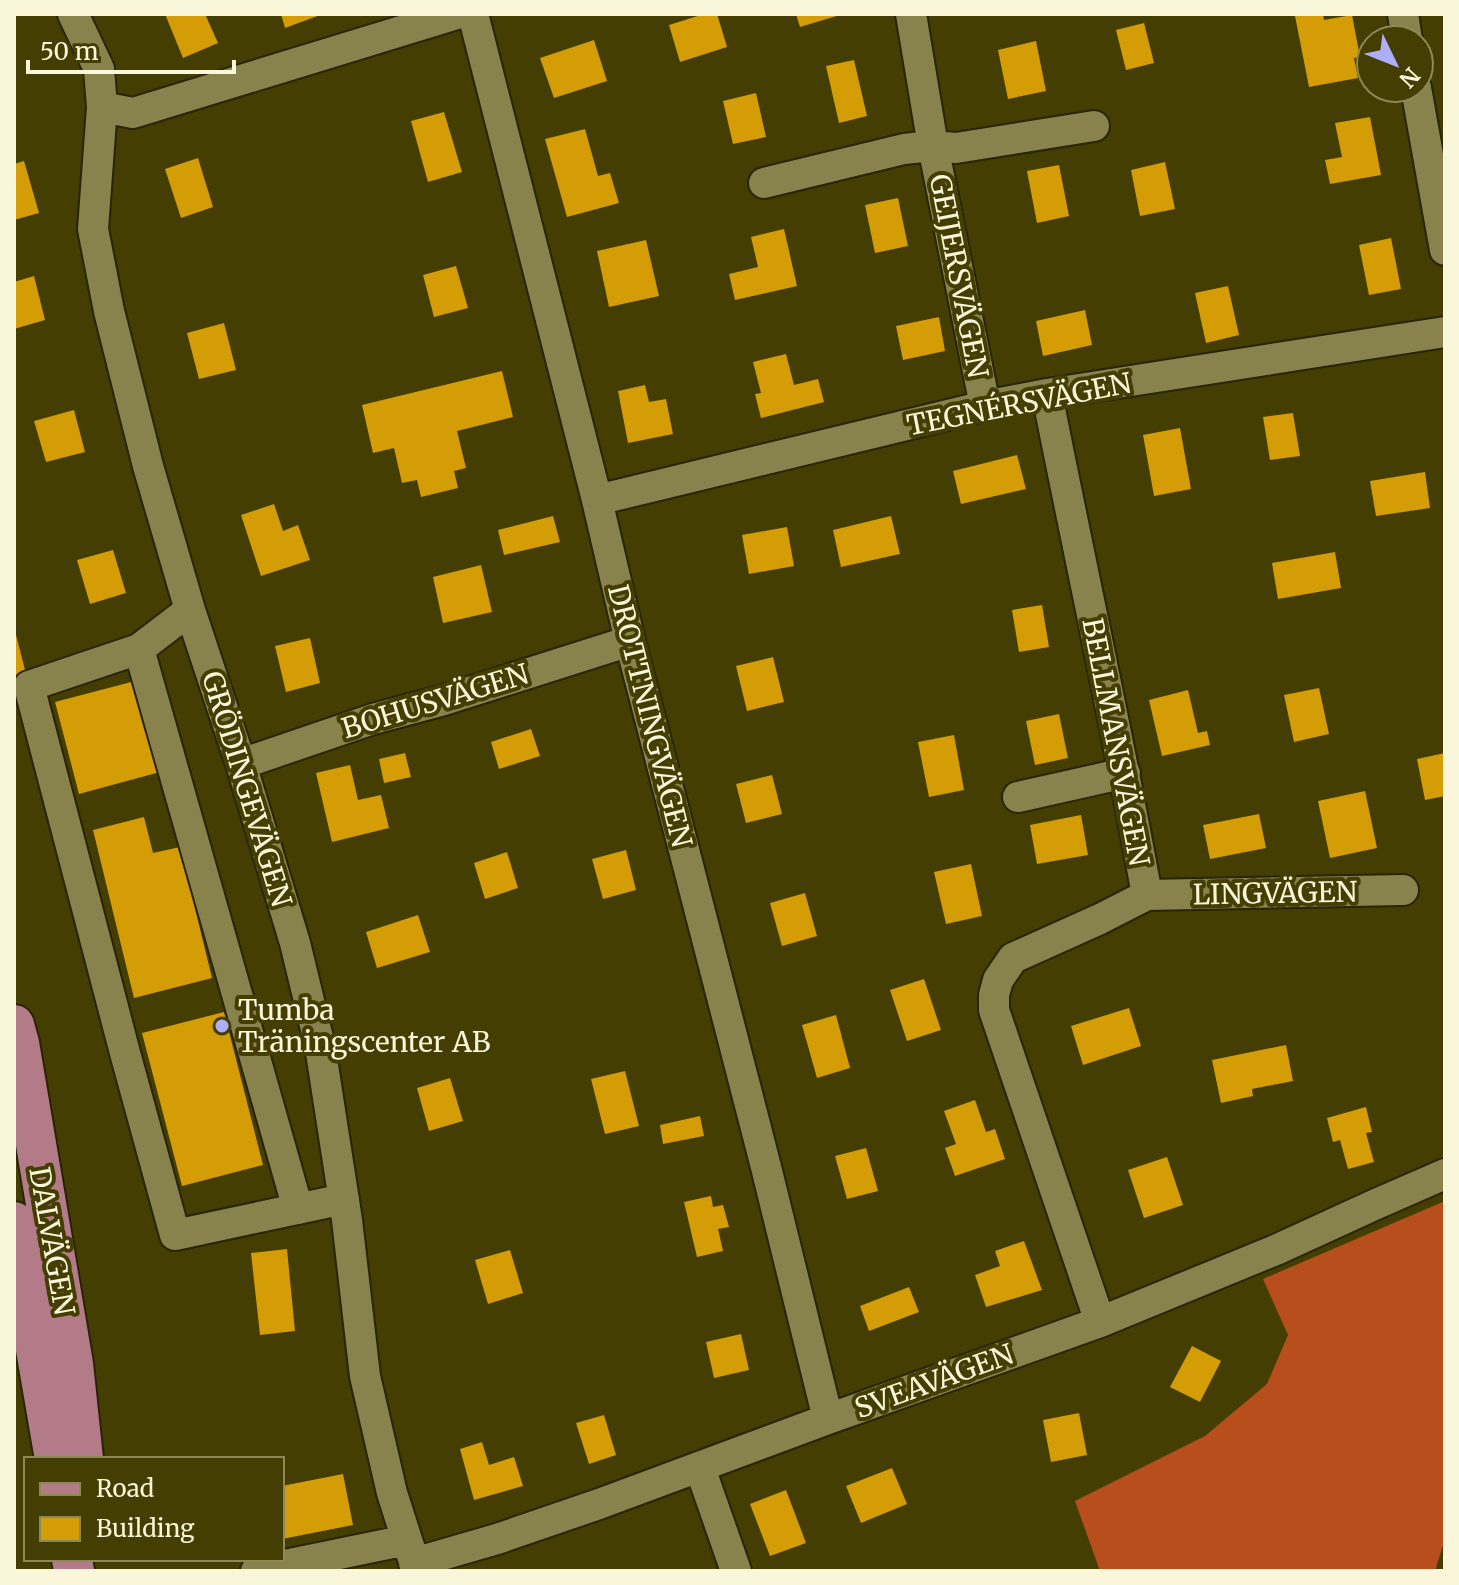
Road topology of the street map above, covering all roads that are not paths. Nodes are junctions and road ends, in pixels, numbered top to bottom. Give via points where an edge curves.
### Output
1 (73, 14) edge
2 (457, 14) edge
3 (473, 14) edge
4 (911, 14) edge
5 (1419, 104) edge
6 (102, 107) junction
7 (1094, 126) dead end
8 (933, 146) junction
9 (764, 183) dead end
10 (1445, 250) edge
11 (1445, 332) edge
12 (1047, 394) junction
13 (985, 406) junction
14 (597, 500) junction
15 (190, 610) junction
16 (630, 641) junction
17 (139, 649) junction
18 (241, 764) junction
19 (1125, 773) junction
20 (1018, 797) dead end
21 (1403, 890) dead end
22 (1147, 895) junction
23 (16, 1037) edge
24 (1445, 1174) edge
25 (344, 1199) junction
26 (298, 1209) junction
27 (14, 1222) edge
28 (1100, 1322) junction
29 (828, 1419) junction
30 (55, 1457) edge
31 (83, 1457) edge
32 (700, 1468) junction
33 (402, 1558) edge
34 (256, 1571) edge
35 (736, 1571) edge

1 - 6 street, GRÖDINGEVÄGEN via 99,69
2 - 6 street via 133,113
3 - 14 street, DROTTNINGVÄGEN
4 - 8 street, GEIJERSVÄGEN
5 - 10 street
6 - 15 street, GRÖDINGEVÄGEN via 93,229 127,389
7 - 8 street, GEIJERSVÄGEN via 956,148
8 - 9 street, GEIJERSVÄGEN
8 - 13 street, GEIJERSVÄGEN
11 - 12 street, TEGNÉRSVÄGEN
12 - 13 street, TEGNÉRSVÄGEN
12 - 19 street, BELLMANSVÄGEN
13 - 14 street, TEGNÉRSVÄGEN
14 - 16 street, DROTTNINGVÄGEN
15 - 17 street
15 - 18 street, GRÖDINGEVÄGEN
16 - 18 street, BOHUSVÄGEN
16 - 29 street, DROTTNINGVÄGEN
17 - 26 street
17 - 26 street via 29,686 175,1235
18 - 25 street, GRÖDINGEVÄGEN via 316,1031
19 - 20 street
19 - 22 street, BELLMANSVÄGEN
21 - 22 street, LINGVÄGEN
22 - 28 street, BELLMANSVÄGEN via 1013,958 994,995 994,1010
23 - 31 main road, DALVÄGEN via 73,1364
24 - 28 street, SVEAVÄGEN
25 - 26 street
25 - 33 street, GRÖDINGEVÄGEN via 365,1376
27 - 30 main road, DALVÄGEN
28 - 29 street, SVEAVÄGEN
29 - 32 street, SVEAVÄGEN
32 - 33 street, SVEAVÄGEN via 497,1539
32 - 35 street
33 - 34 street, SVEAVÄGEN

